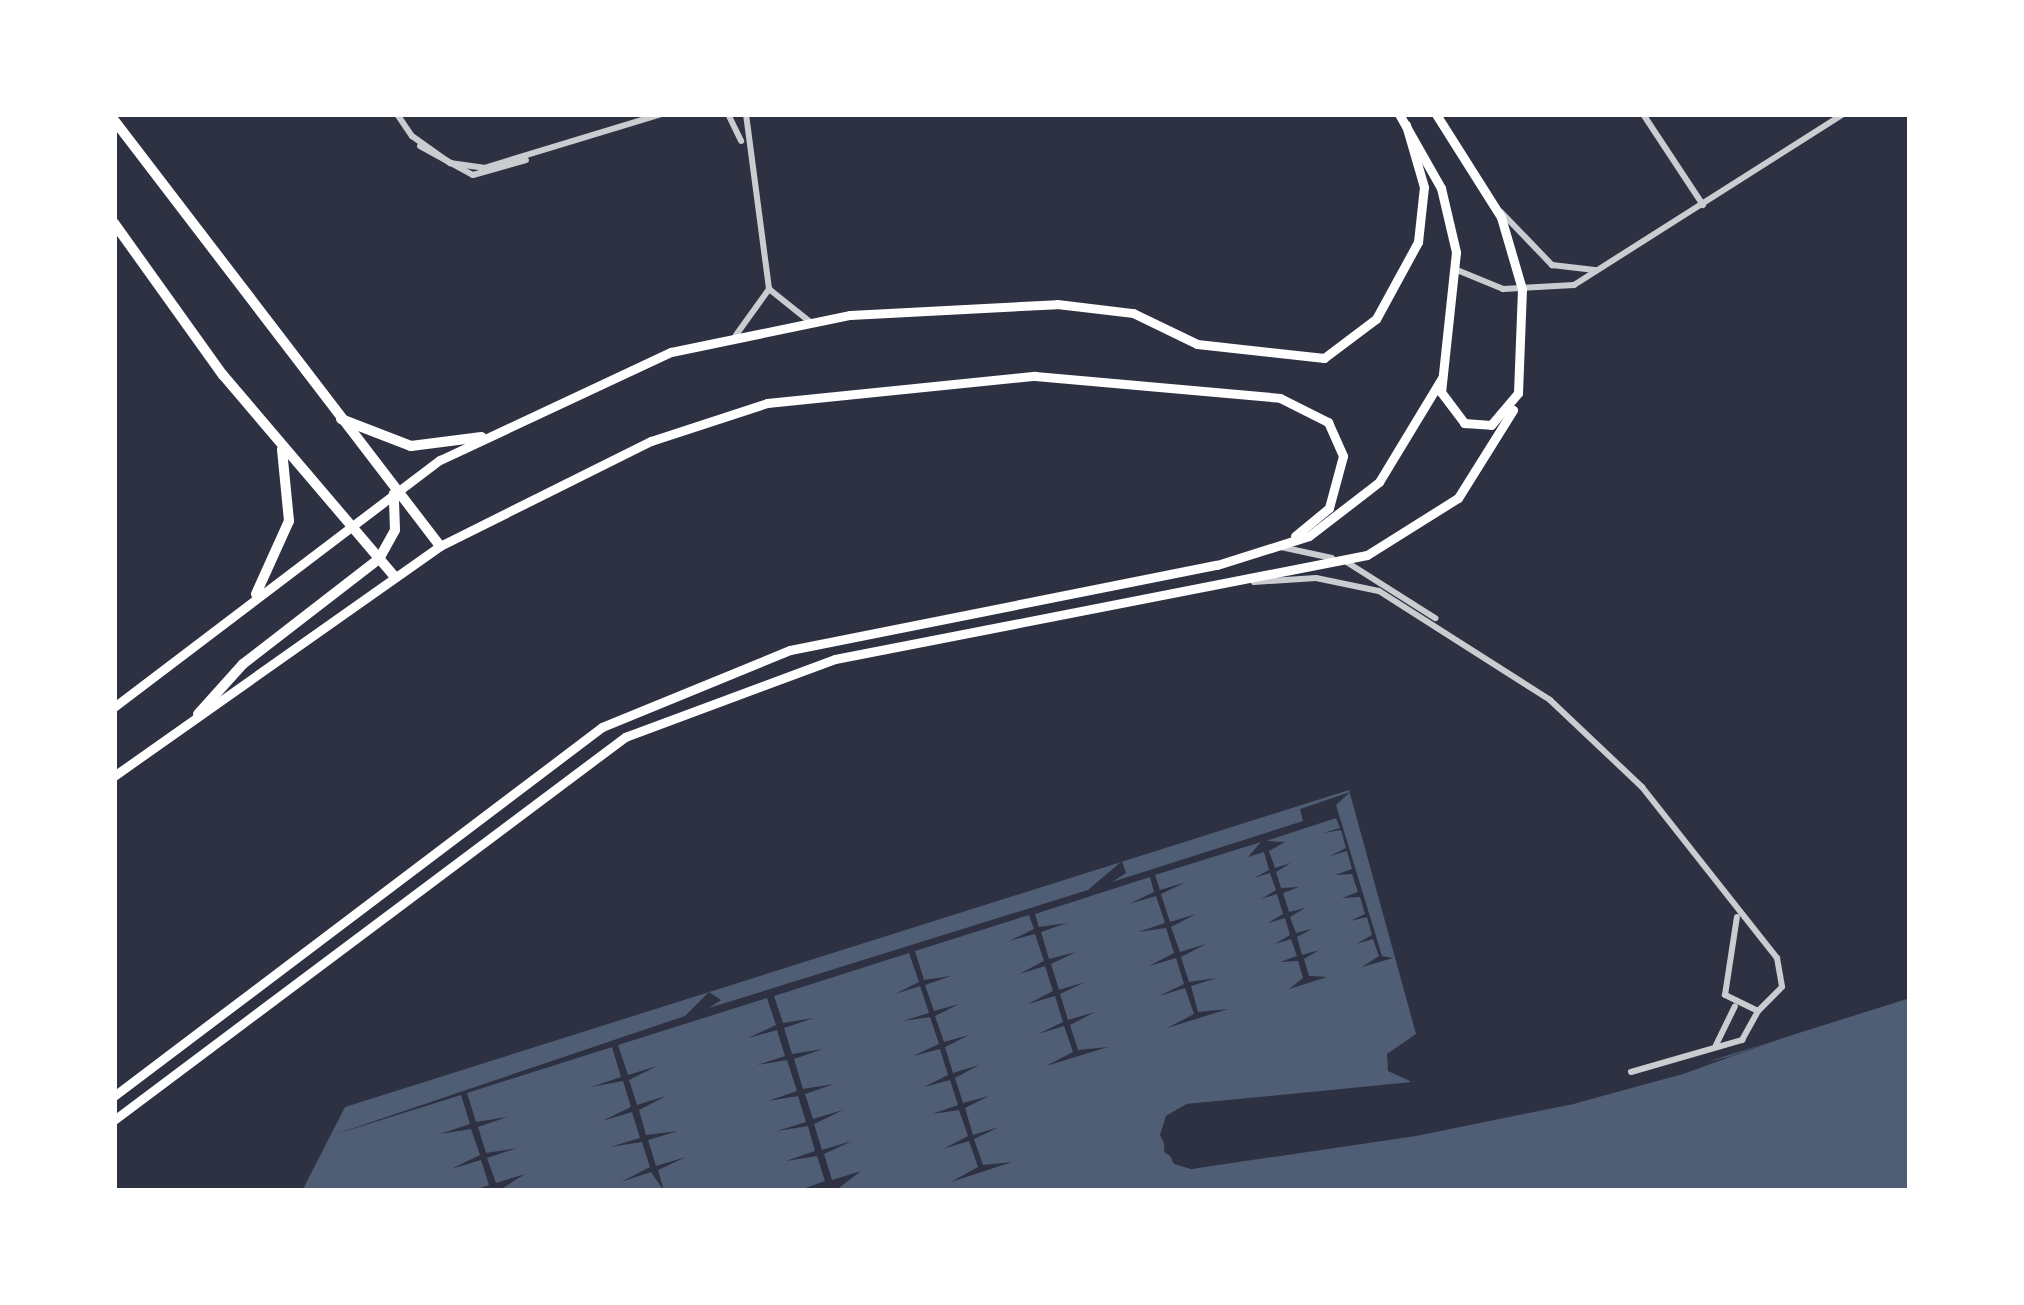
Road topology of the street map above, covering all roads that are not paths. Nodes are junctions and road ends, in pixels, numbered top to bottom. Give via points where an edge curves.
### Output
1 (397, 114) edge
2 (662, 114) edge
3 (728, 114) edge
4 (746, 114) edge
5 (1399, 114) edge
6 (1436, 114) edge
7 (1643, 114) edge
8 (1843, 114) edge
9 (114, 120) edge
10 (1406, 125) junction
11 (742, 144) junction
12 (1487, 193) junction
13 (1703, 205) junction
14 (114, 223) edge
15 (1604, 268) junction
16 (1457, 270) junction
17 (769, 289) junction
18 (1522, 289) junction
19 (809, 321) junction
20 (736, 335) junction
21 (1442, 378) junction
22 (1513, 410) junction
23 (334, 413) junction
24 (481, 436) junction
25 (279, 441) junction
26 (394, 491) junction
27 (349, 523) junction
28 (440, 546) junction
29 (1281, 547) junction
30 (379, 559) junction
31 (1345, 561) junction
32 (393, 575) junction
33 (1254, 582) junction
34 (256, 594) junction
35 (1447, 627) junction
36 (114, 707) edge
37 (199, 714) junction
38 (114, 776) edge
39 (1737, 917) junction
40 (1735, 1005) junction
41 (1758, 1011) junction
42 (1713, 1048) junction
43 (1631, 1072) dead end
44 (114, 1096) edge
45 (114, 1120) edge

1 - 2 street via 412,136 467,167 532,156
3 - 11 street
4 - 11 street
5 - 10 main road
6 - 12 main road
7 - 13 street
8 - 13 street
9 - 23 main road
10 - 16 main road via 1441,188
10 - 19 main road via 1424,187 1418,242 1376,319 1324,358 1197,344 1098,304
11 - 17 street
12 - 15 street via 1552,266
12 - 18 main road
13 - 15 street
14 - 25 main road
15 - 18 street via 1574,285
16 - 18 street
16 - 21 main road
17 - 19 street
17 - 20 street
18 - 22 main road
19 - 20 main road
20 - 24 main road via 618,370
21 - 22 main road via 1445,405 1464,423 1491,425
21 - 29 main road via 1379,482
22 - 31 main road via 1443,511
23 - 24 main road via 410,446
23 - 26 main road
24 - 26 main road
25 - 27 main road
25 - 34 main road via 289,521
26 - 27 main road
26 - 28 main road
26 - 30 main road via 395,530
27 - 30 main road
27 - 34 main road
28 - 29 main road via 651,441 767,403 887,383 1084,376 1280,398 1328,422 1343,456 1339,492
28 - 32 main road
29 - 31 street
29 - 44 main road via 790,650 624,716 542,765
30 - 32 main road
30 - 37 main road
31 - 33 main road
31 - 35 street
32 - 37 main road
33 - 35 street via 1359,584
33 - 45 main road via 815,664 625,737
34 - 36 main road
35 - 39 street via 1612,757
37 - 38 main road
39 - 40 street via 1721,980
39 - 41 street via 1782,971 1776,1000
40 - 41 street
40 - 42 street
41 - 42 street via 1750,1034
42 - 43 street

